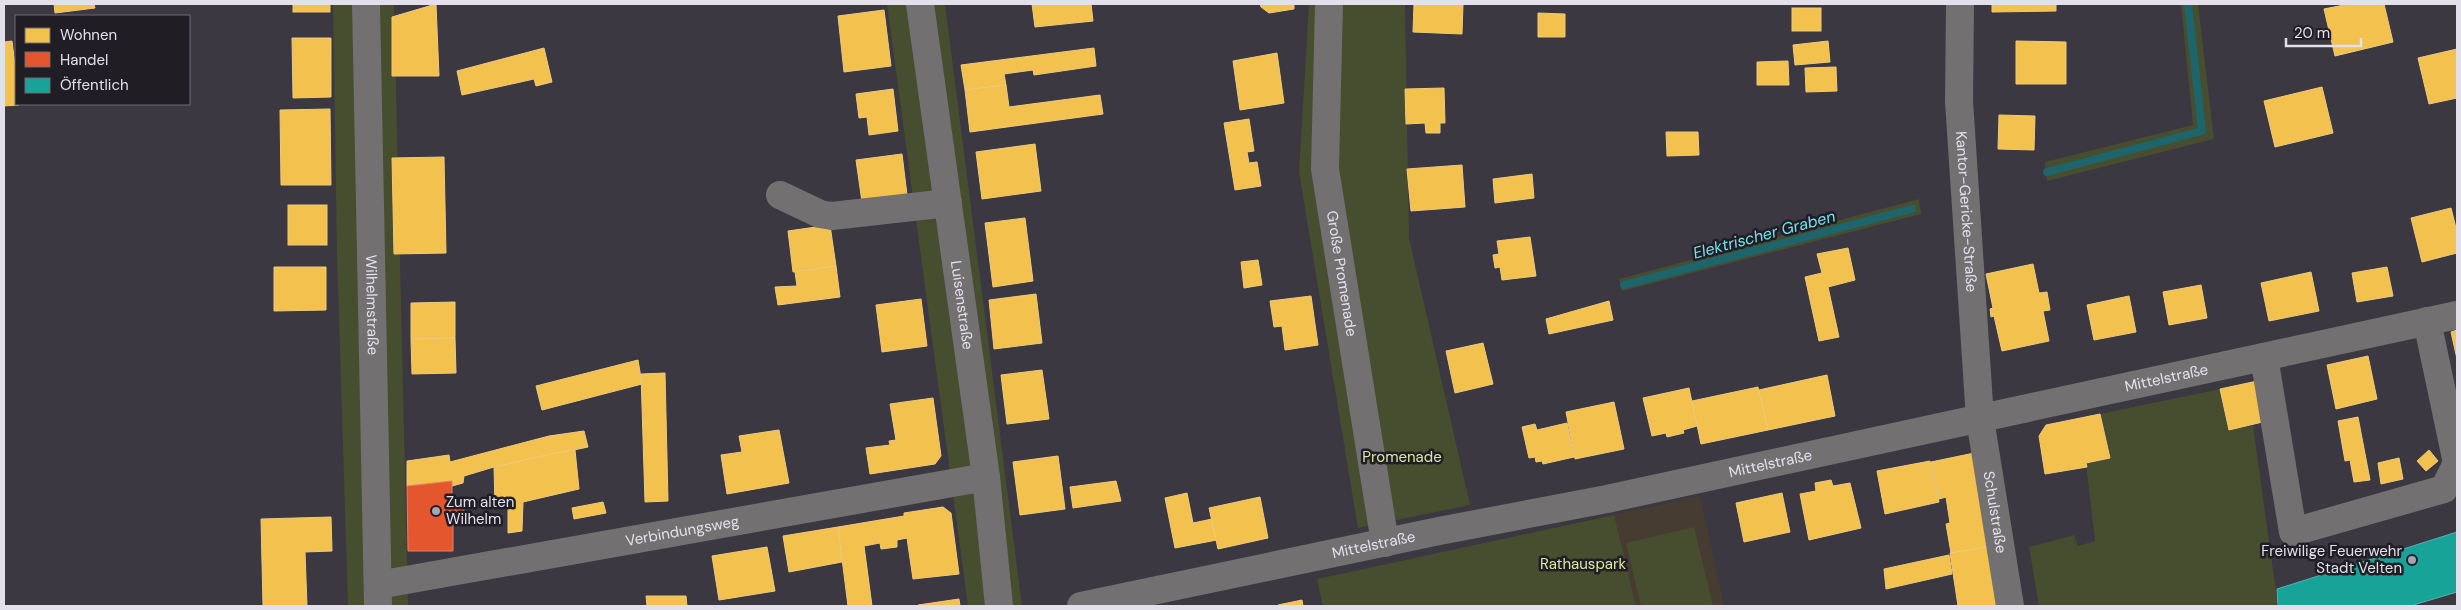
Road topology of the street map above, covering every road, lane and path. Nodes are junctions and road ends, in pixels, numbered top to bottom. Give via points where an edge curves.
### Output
1 (366, 4) edge
2 (920, 4) edge
3 (1329, 4) edge
4 (1960, 4) edge
5 (780, 195) dead end
6 (948, 203) junction
7 (2457, 315) edge
8 (2427, 322) junction
9 (2264, 357) junction
10 (1980, 419) junction
11 (986, 477) junction
12 (1385, 543) junction
13 (378, 596) edge
14 (999, 606) edge
15 (1081, 606) edge
16 (2010, 606) edge

1 - 13 street, Wilhelmstraße
2 - 6 street, Luisenstraße
3 - 12 street, Große Promenade via 1325,169
4 - 10 street, Kantor-Gericke-Straße via 1959,101
5 - 6 street via 820,214 832,216
6 - 11 street, Luisenstraße
7 - 8 street, Mittelstraße
8 - 9 street, Mittelstraße
8 - 9 street via 2457,464 2444,489 2293,532
9 - 10 street, Mittelstraße
10 - 12 street, Mittelstraße via 1607,500
10 - 16 street, Schulstraße
11 - 13 street, Verbindungsweg
11 - 14 street, Luisenstraße
12 - 15 street, Mittelstraße

